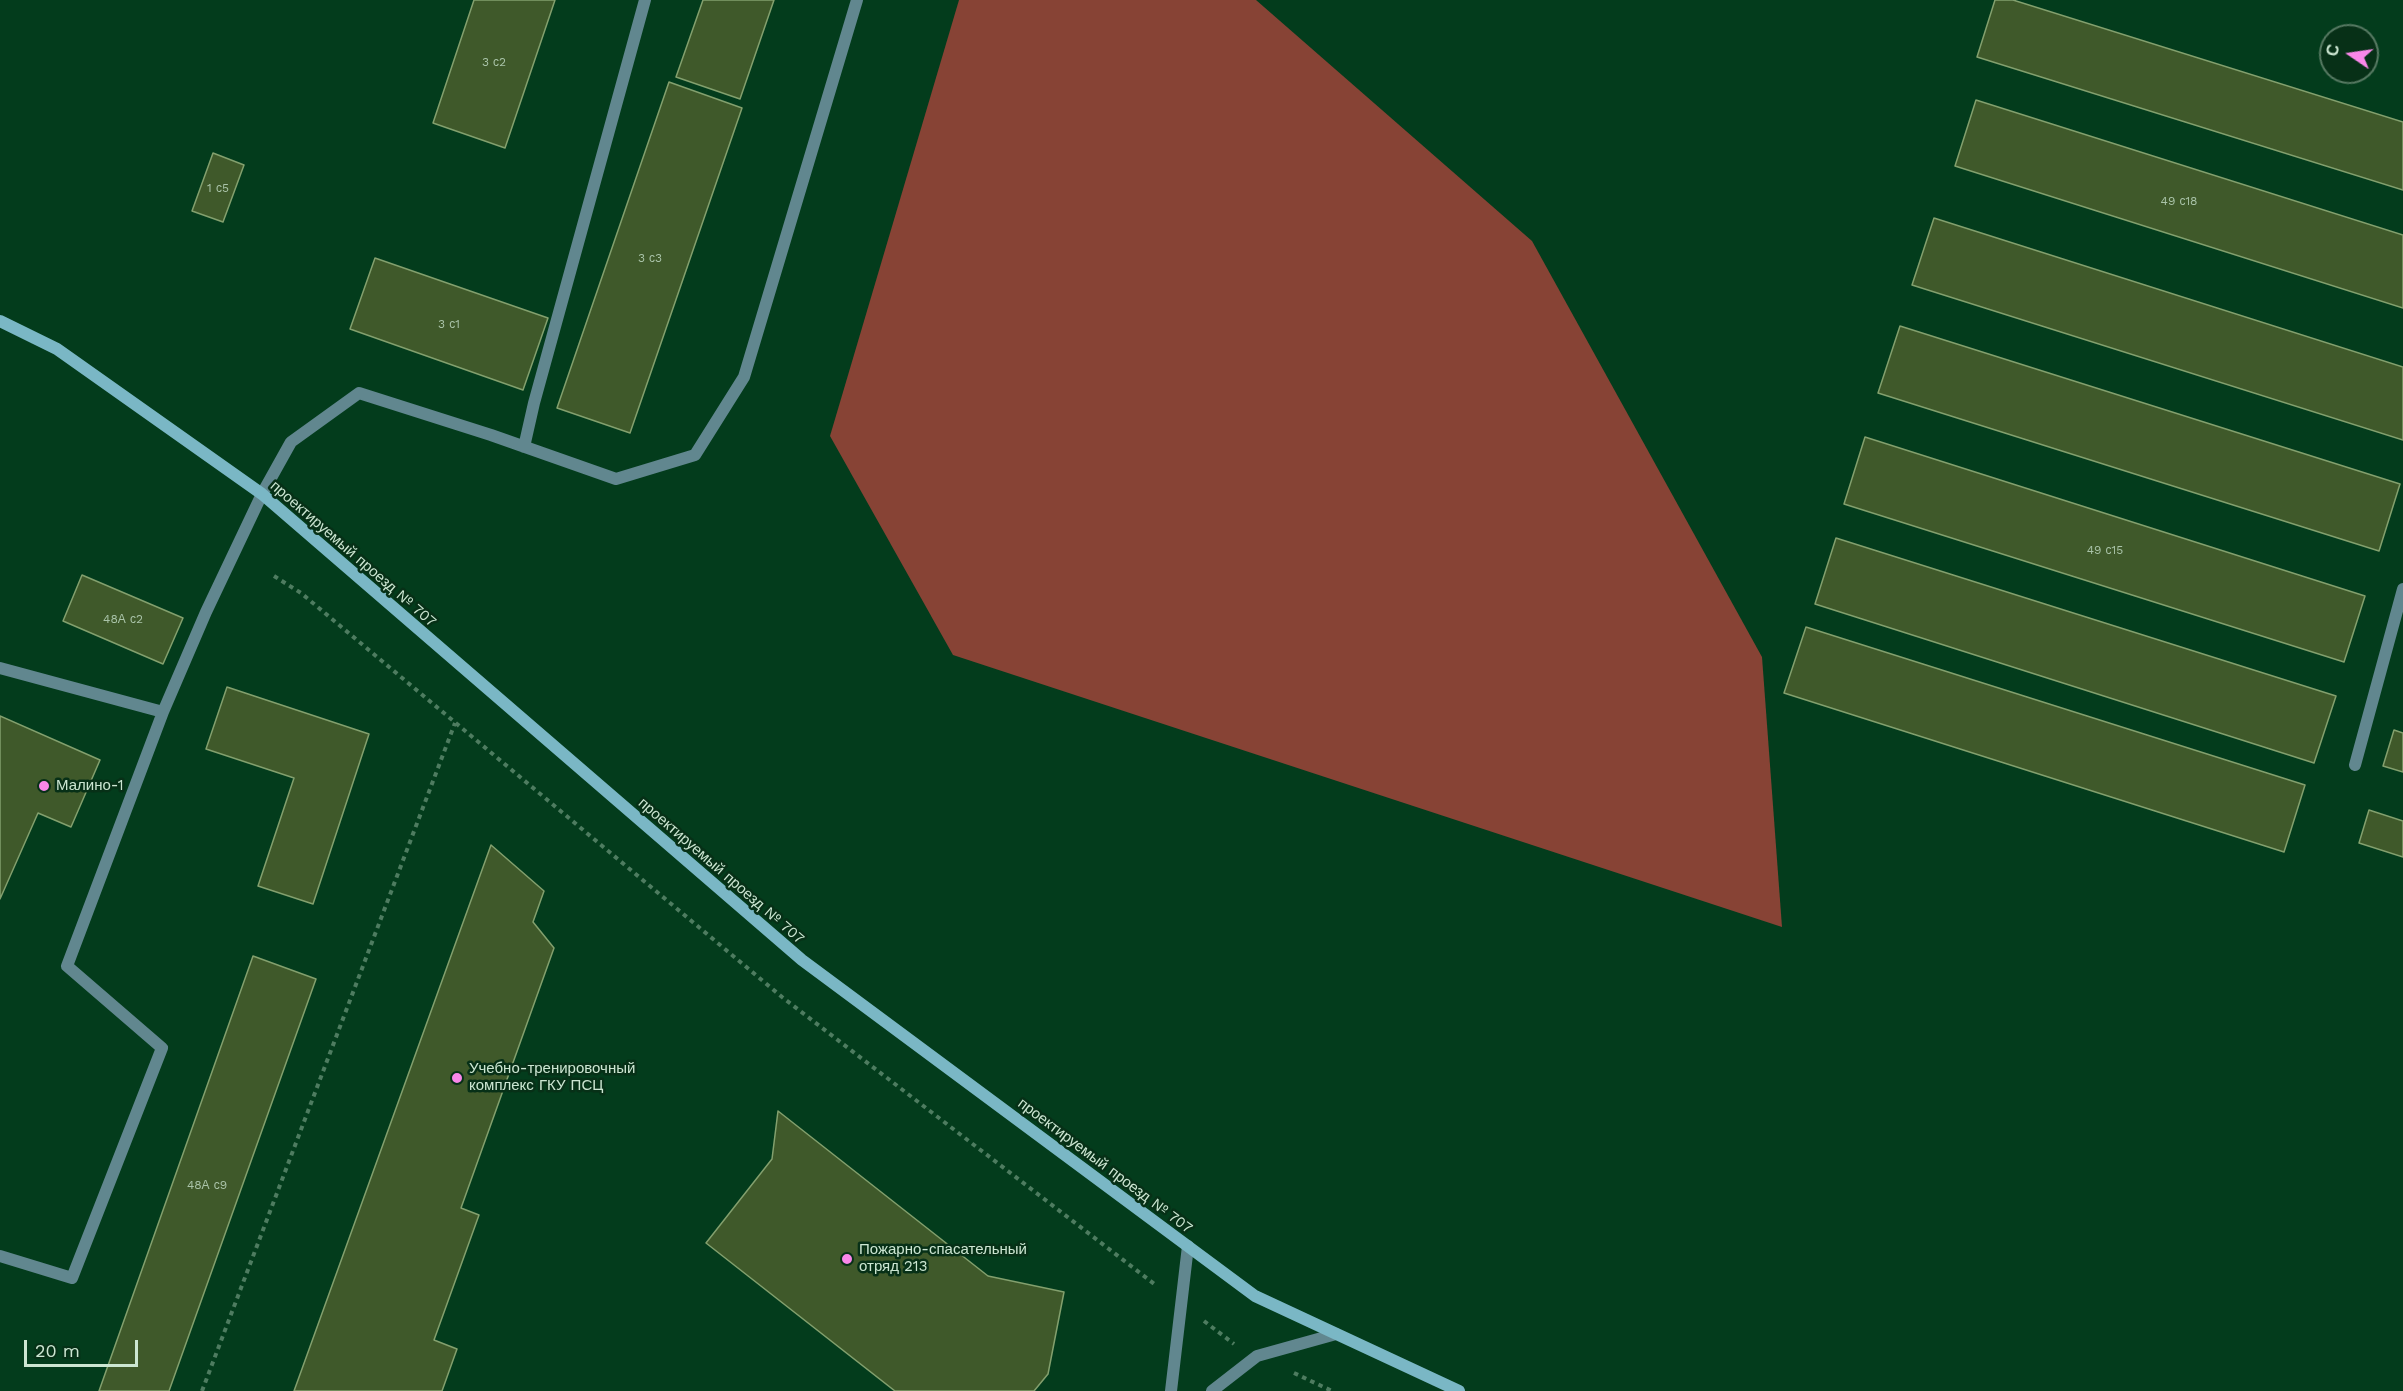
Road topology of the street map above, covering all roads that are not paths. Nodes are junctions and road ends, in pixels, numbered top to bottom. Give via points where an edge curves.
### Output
1 (645, 0) edge
2 (856, 0) edge
3 (0, 321) edge
4 (524, 447) junction
5 (262, 494) junction
6 (2403, 589) edge
7 (0, 669) edge
8 (163, 712) junction
9 (2355, 765) dead end
10 (1188, 1246) junction
11 (0, 1256) edge
12 (1336, 1334) junction
13 (1171, 1391) edge
14 (1212, 1391) edge
15 (1459, 1391) edge

1 - 4 lane
2 - 4 lane via 744,377 695,455 616,479
3 - 5 street, проектируемый проезд № 707 via 57,349
4 - 5 lane via 359,393 291,442
5 - 8 lane
5 - 10 street, проектируемый проезд № 707 via 801,960
6 - 9 lane
7 - 8 lane
8 - 11 lane via 67,966 162,1048 72,1278
10 - 12 street, проектируемый проезд № 707 via 1255,1296
10 - 13 lane
12 - 14 lane via 1257,1356
12 - 15 street, проектируемый проезд № 707

